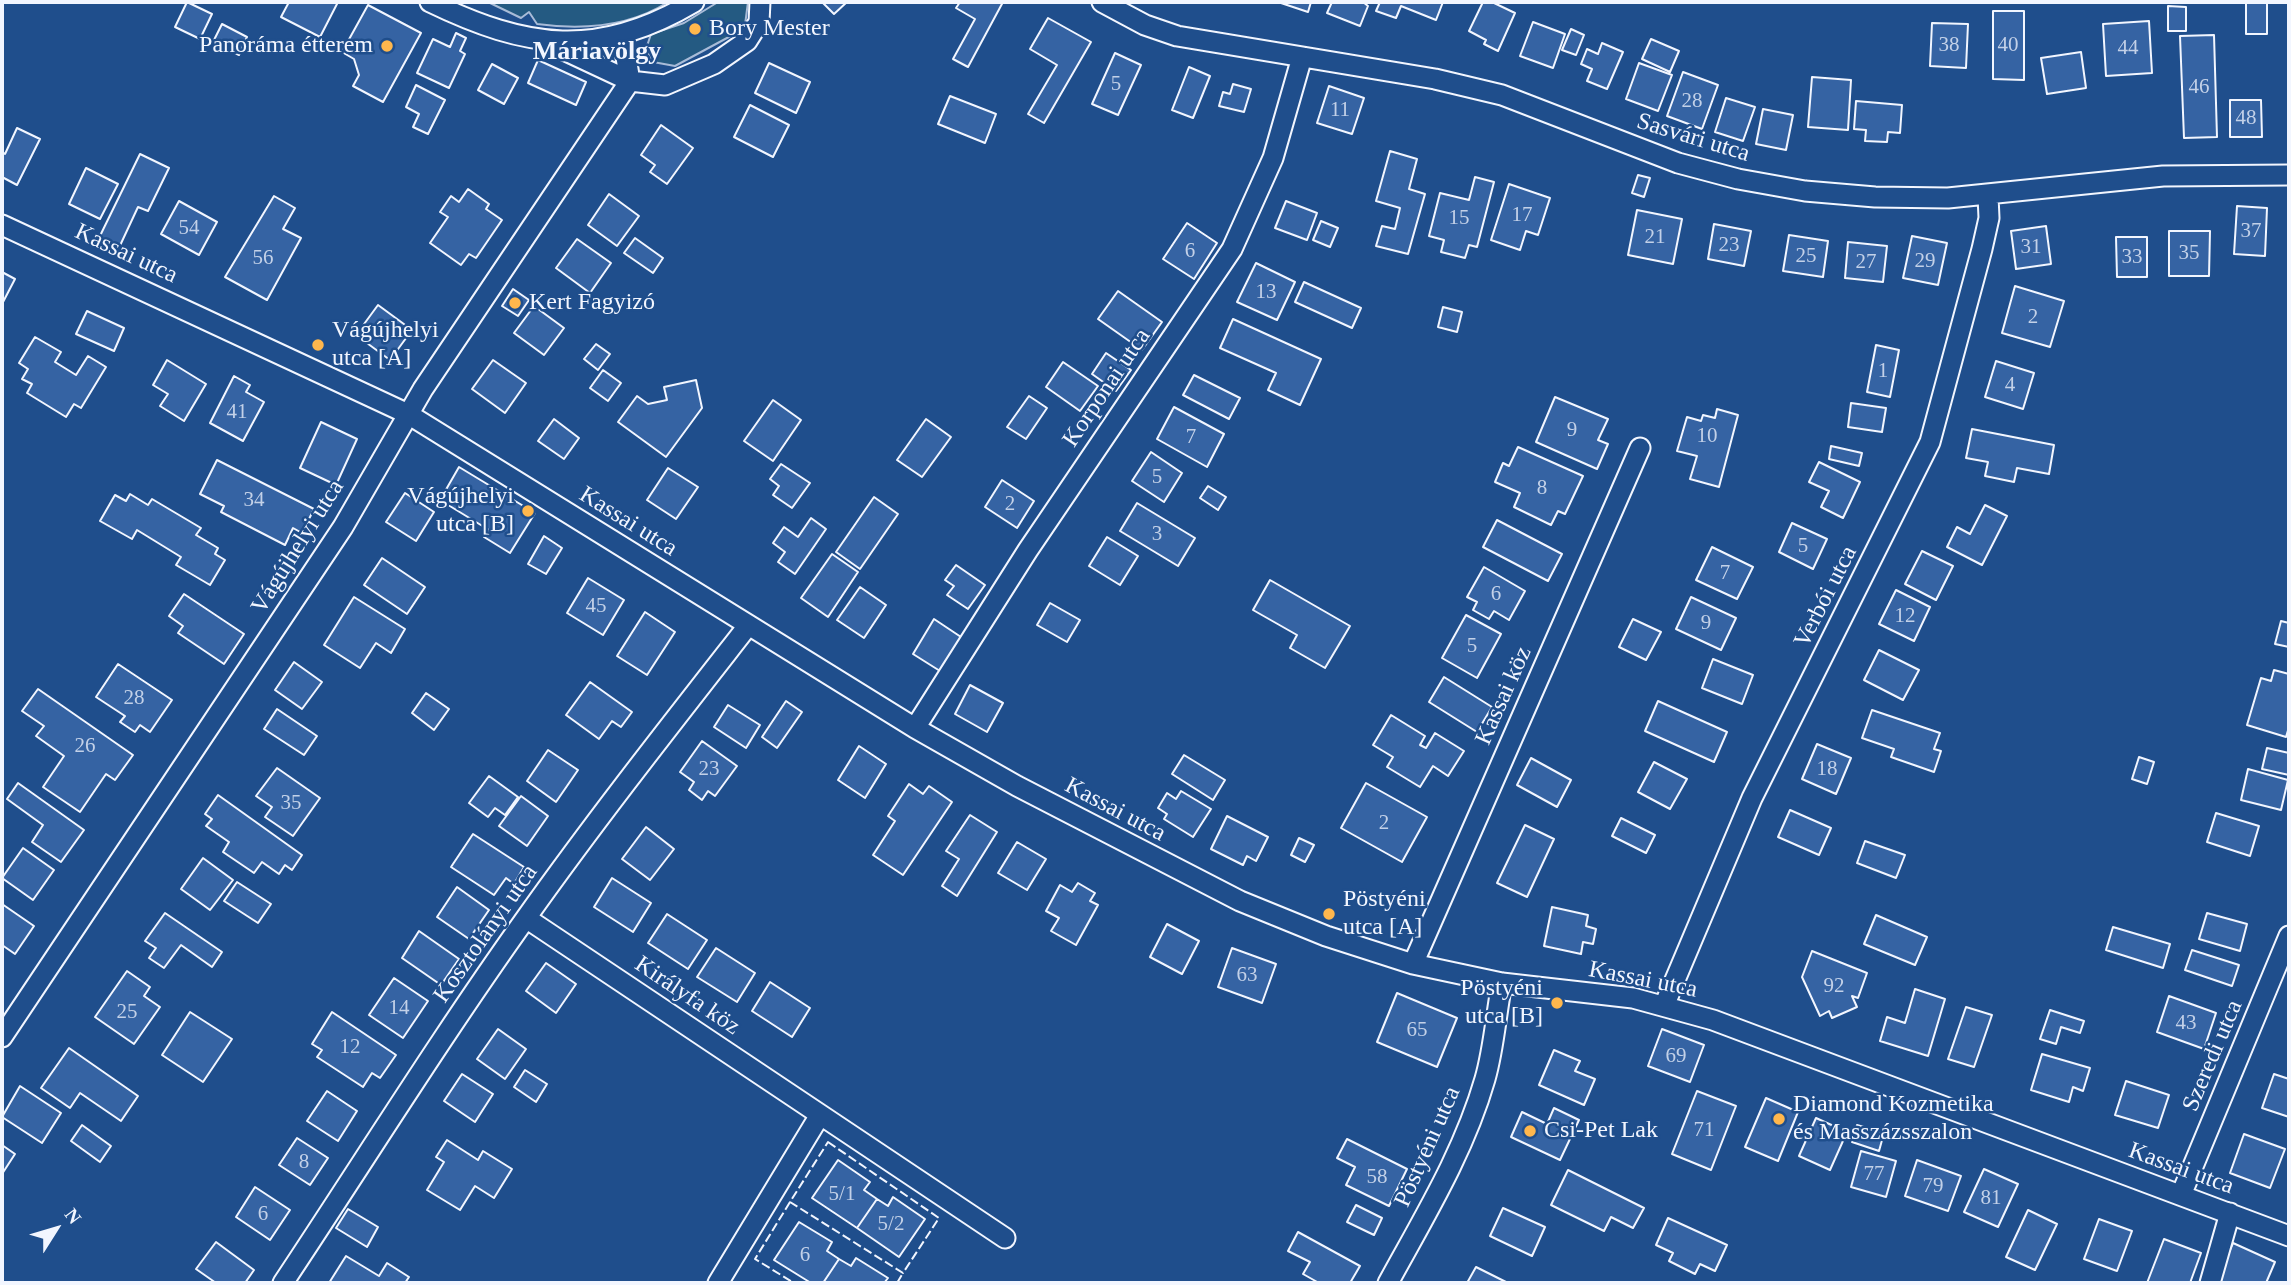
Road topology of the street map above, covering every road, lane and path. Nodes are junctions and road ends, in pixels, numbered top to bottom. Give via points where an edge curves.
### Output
1 (430, 2) edge
2 (695, 2) edge
3 (760, 2) edge
4 (1102, 2) edge
5 (622, 34) junction
6 (544, 41) junction
7 (1301, 57) junction
8 (630, 80) junction
9 (2289, 175) edge
10 (1988, 196) junction
11 (2, 225) edge
12 (408, 414) junction
13 (1640, 448) dead end
14 (747, 627) junction
15 (915, 728) junction
16 (526, 918) junction
17 (2289, 936) edge
18 (1413, 964) junction
19 (1502, 983) junction
20 (1664, 1006) junction
21 (2, 1037) edge
22 (820, 1115) junction
23 (2181, 1195) junction
24 (2230, 1213) junction
25 (2289, 1236) edge
26 (1005, 1238) dead end
27 (283, 1283) edge
28 (718, 1283) edge
29 (1388, 1283) edge
30 (2210, 1283) edge

1 - 6 street via 488,27
2 - 5 street
3 - 8 street via 759,22 732,54 665,85
4 - 7 street, Sasvári utca via 1177,36
5 - 6 street
5 - 8 street
6 - 8 street
7 - 10 street, Sasvári utca via 1502,95 1678,163 1738,179 1875,197
7 - 15 street, Korponai utca via 1273,158 1232,249 1028,550
8 - 12 street, Vágújhelyi utca
9 - 10 street, Sasvári utca via 2163,176
10 - 20 street, Verbói utca via 1982,249 1930,442 1752,798
11 - 12 street, Kassai utca
12 - 14 street, Kassai utca
12 - 21 street, Vágújhelyi utca via 343,527
13 - 18 street, Kassai köz
14 - 15 street, Kassai utca
14 - 16 street, Kosztolányi utca
15 - 18 street, Kassai utca via 1240,901
16 - 22 street, Királyfa köz
16 - 27 street, Kosztolányi utca via 427,1060
17 - 23 street, Szeredi utca
18 - 19 street, Kassai utca
19 - 20 street, Kassai utca via 1633,998
19 - 29 street, Pöstyéni utca via 1486,1076 1470,1124
20 - 23 street, Kassai utca via 1746,1031
22 - 26 street, Királyfa köz
22 - 28 street
23 - 24 street, Kassai utca
24 - 25 street, Kassai utca
24 - 30 street

